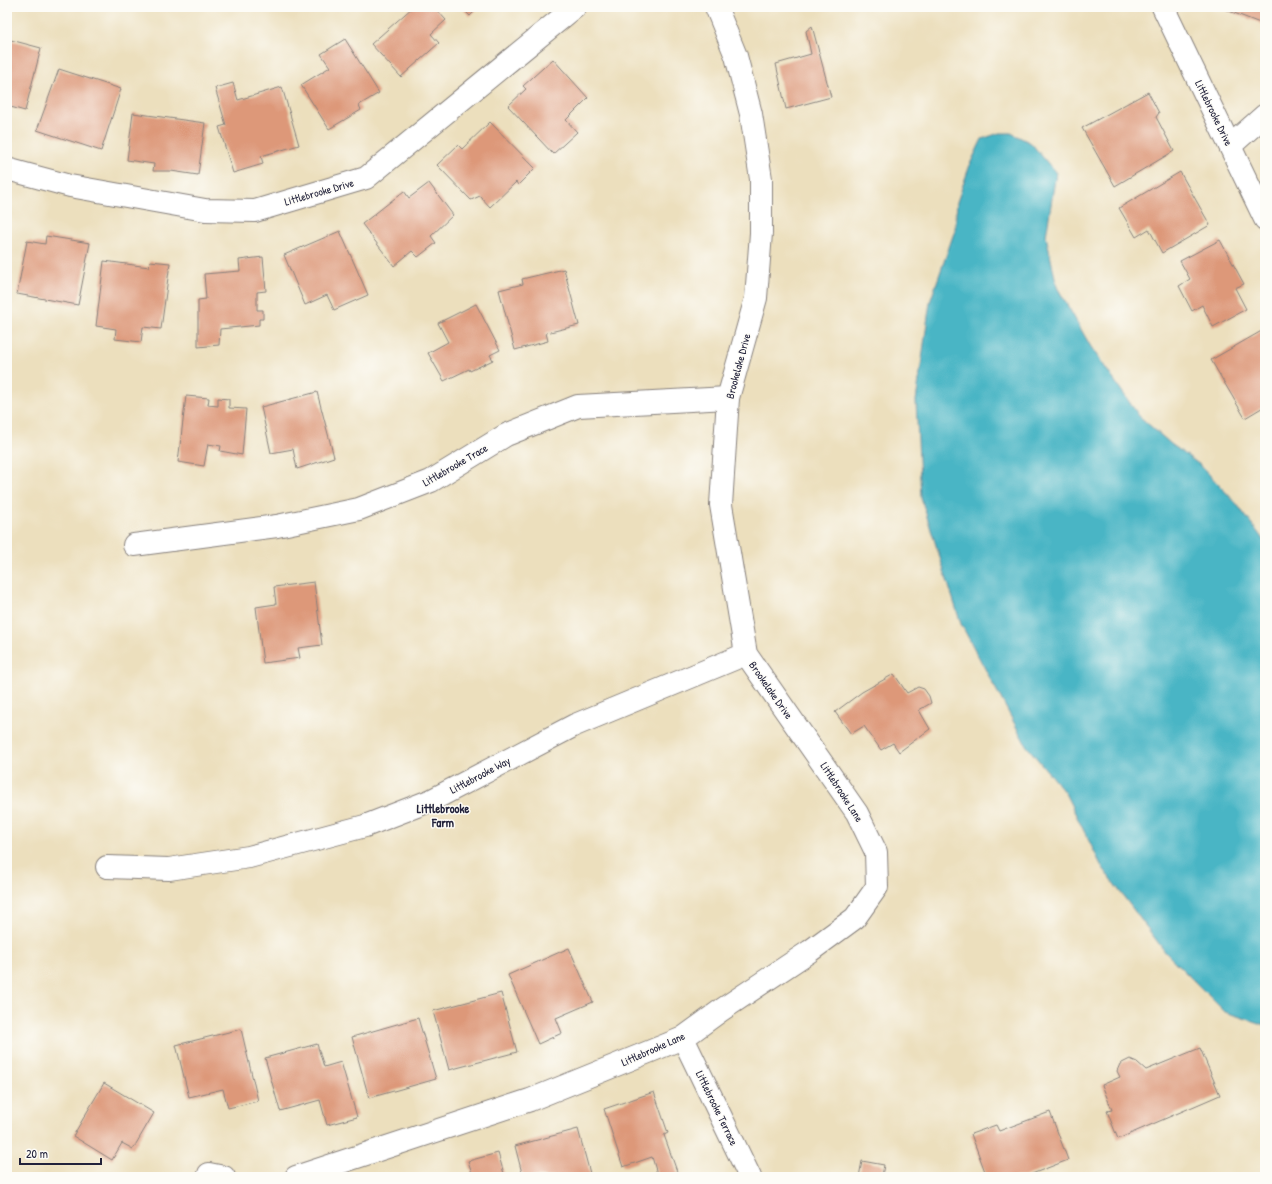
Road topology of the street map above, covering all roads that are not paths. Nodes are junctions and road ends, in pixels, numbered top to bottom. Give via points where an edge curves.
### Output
1 (575, 7) edge
2 (716, 7) edge
3 (1163, 7) edge
4 (1265, 115) edge
5 (1230, 146) junction
6 (7, 169) edge
7 (1265, 219) edge
8 (728, 398) junction
9 (134, 545) dead end
10 (746, 654) junction
11 (817, 756) joint
12 (107, 867) dead end
13 (683, 1038) junction
14 (296, 1177) edge
15 (750, 1177) edge

1 - 6 street, Littlebrooke Drive via 366,178 255,211 205,210 70,186
2 - 8 street, Brookelake Drive via 736,56 751,114 761,179 761,234 756,298
3 - 5 street, Littlebrooke Drive
4 - 5 street
5 - 7 street, Littlebrooke Drive
8 - 9 street, Littlebrooke Trace via 578,406 506,434 431,481 359,509 277,526
8 - 10 street, Brookelake Drive via 721,505
10 - 11 street, Brookelake Drive
10 - 12 street, Littlebrooke Way via 576,725 432,800 364,826 242,858 169,869
11 - 13 street, Littlebrooke Lane via 857,813 876,852 877,887 855,918
13 - 14 street, Littlebrooke Lane via 530,1100
13 - 15 street, Littlebrooke Terrace

